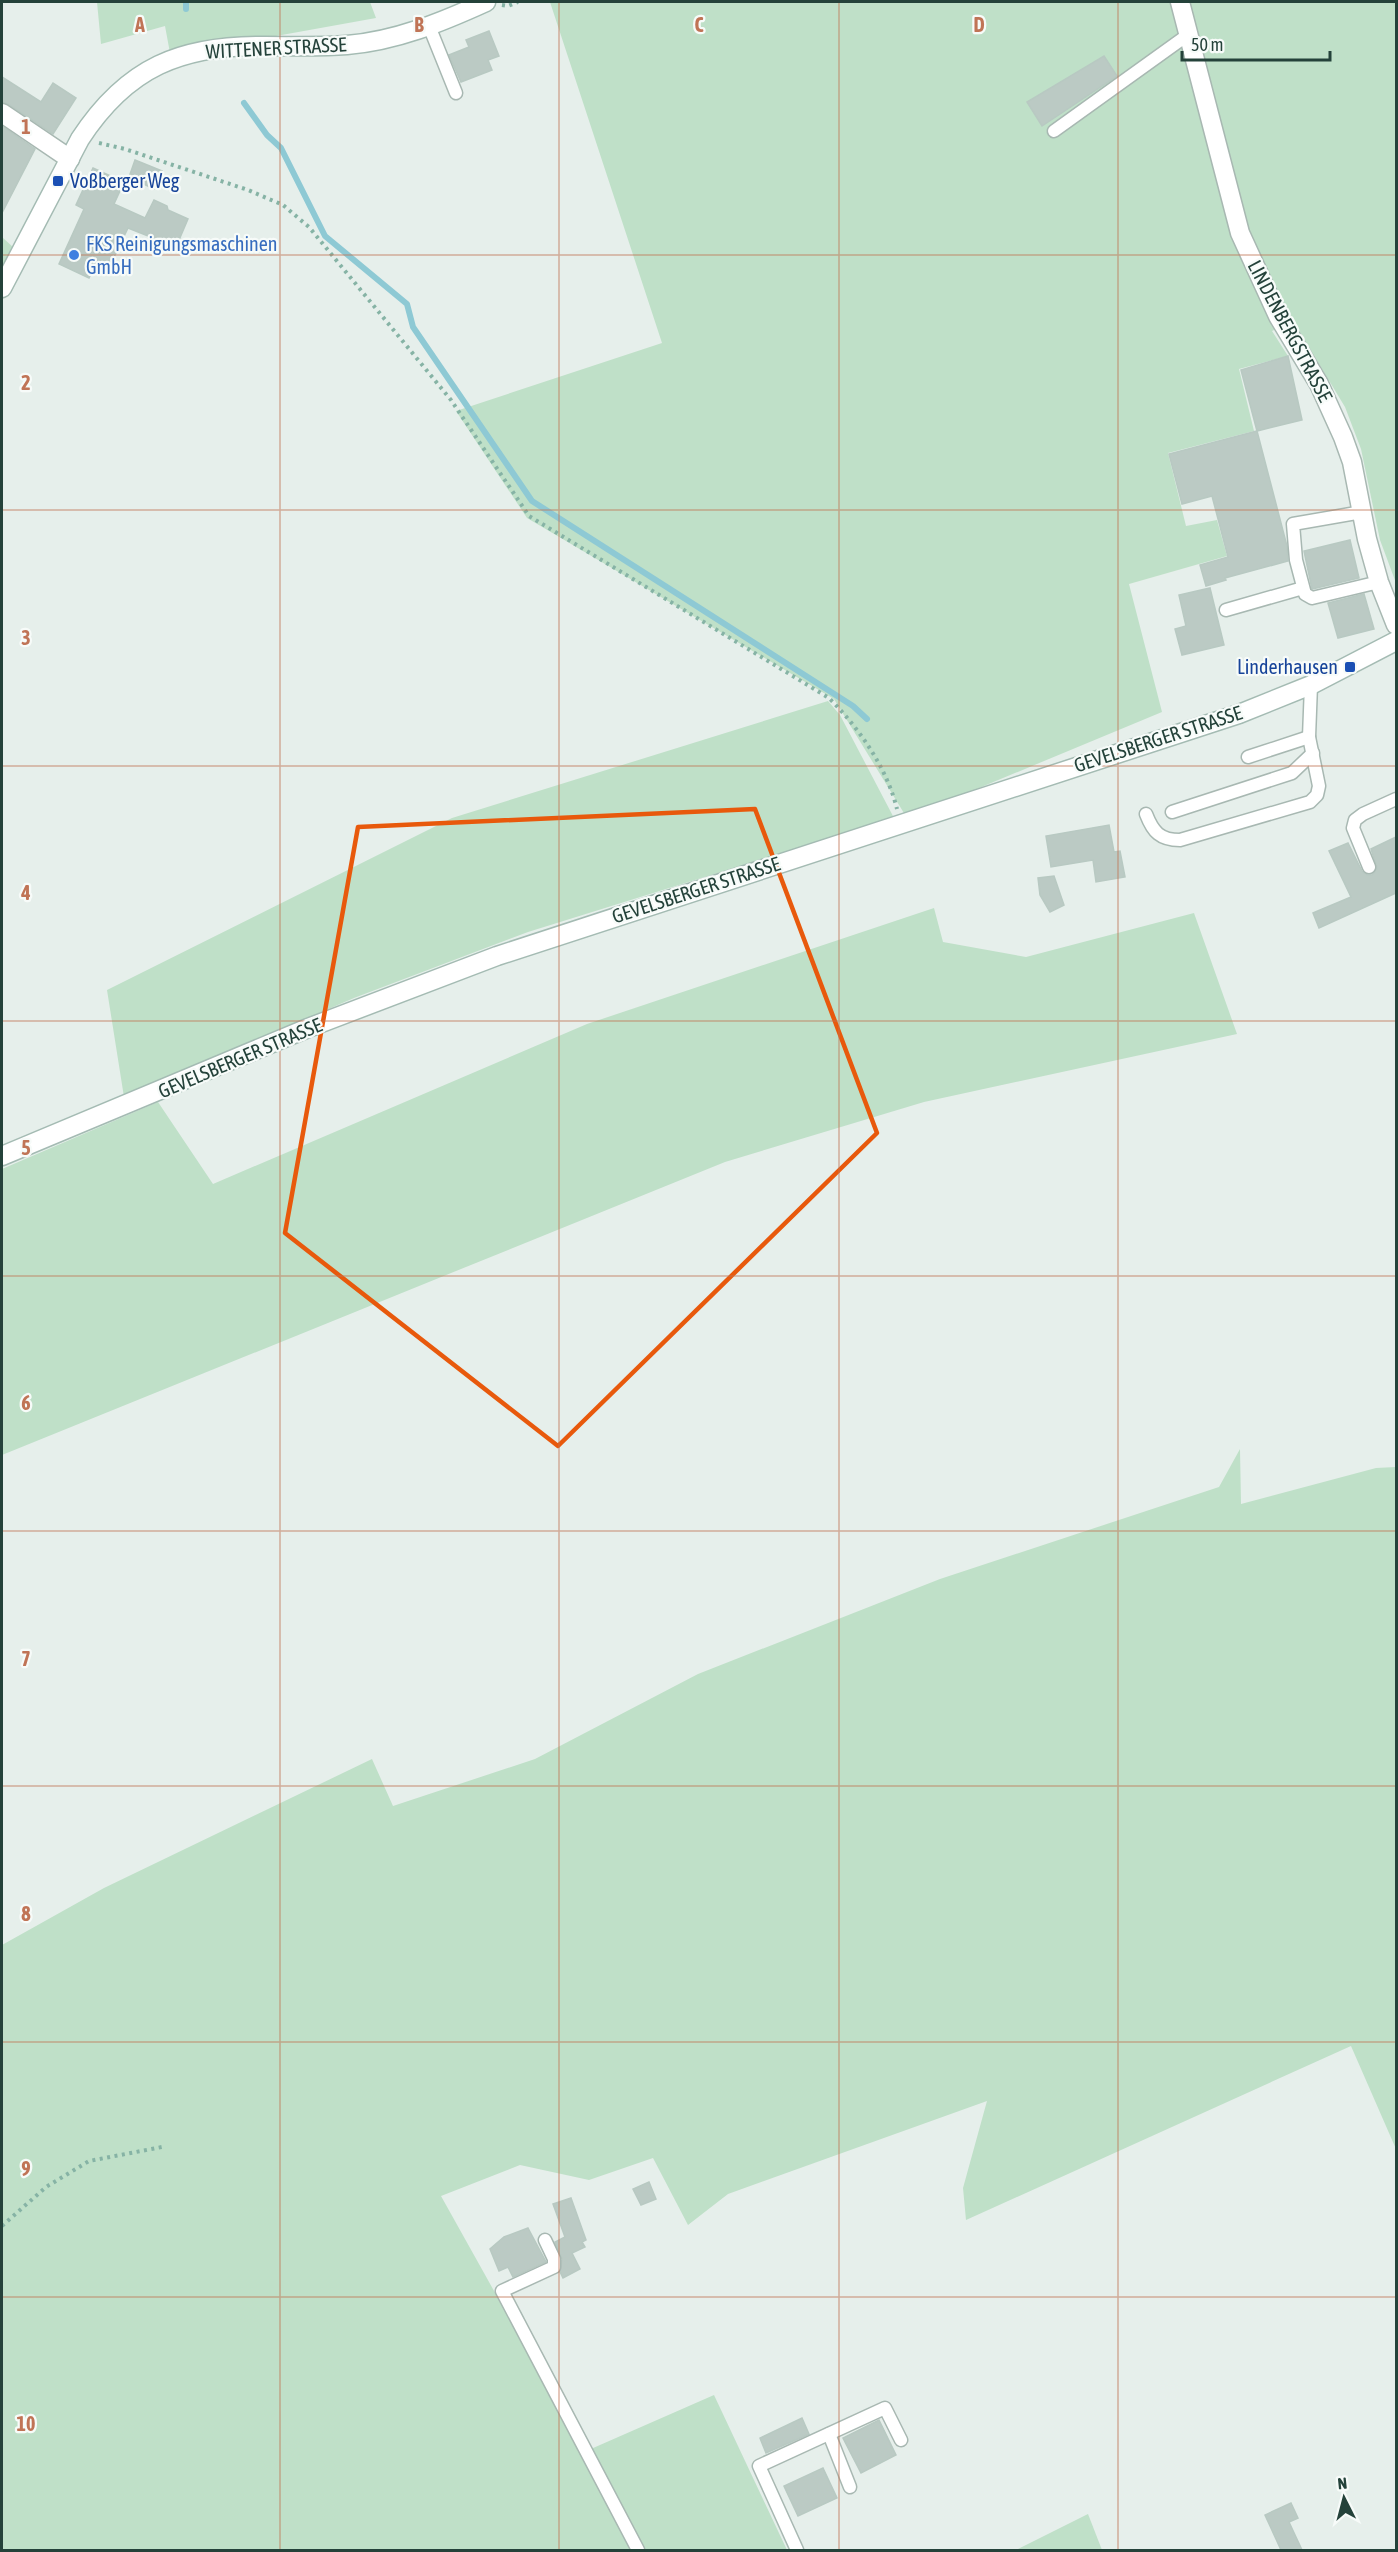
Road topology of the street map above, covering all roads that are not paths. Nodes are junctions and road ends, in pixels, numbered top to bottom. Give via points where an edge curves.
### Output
1 (486, 2) edge
2 (1180, 2) edge
3 (429, 26) junction
4 (1189, 34) junction
5 (456, 93) dead end
6 (2, 113) edge
7 (1053, 131) dead end
8 (70, 159) junction
9 (2, 288) edge
10 (1362, 512) junction
11 (1379, 582) junction
12 (1303, 588) junction
13 (1226, 610) dead end
14 (1396, 625) edge
15 (1395, 645) edge
16 (1311, 685) junction
17 (1309, 738) junction
18 (1313, 753) junction
19 (1248, 757) dead end
20 (1396, 799) edge
21 (1172, 812) dead end
22 (1146, 814) dead end
23 (1369, 867) dead end
24 (2, 1156) edge
25 (545, 2240) dead end
26 (829, 2434) junction
27 (901, 2440) dead end
28 (850, 2487) dead end
29 (638, 2550) edge
30 (797, 2550) edge

1 - 3 main road, WITTENER STRASSE
2 - 4 main road, LINDENBERGSTRASSE
3 - 5 lane
3 - 8 main road, WITTENER STRASSE via 349,45 226,47 178,56 130,82 110,100 93,119
4 - 7 lane
4 - 10 main road, LINDENBERGSTRASSE via 1240,232 1278,316 1333,412 1352,462
6 - 8 main road
8 - 9 main road, WITTENER STRASSE
10 - 11 main road, LINDENBERGSTRASSE
10 - 12 lane via 1293,524
11 - 12 lane via 1312,598 1307,597
11 - 14 main road, LINDENBERGSTRASSE
12 - 13 lane
15 - 16 main road, GEVELSBERGER STRASSE
16 - 17 lane
16 - 24 main road, GEVELSBERGER STRASSE via 1239,714 486,960 308,1028
17 - 18 lane
17 - 19 lane
18 - 21 lane via 1292,773
18 - 22 lane via 1319,786 1310,802 1179,840 1152,830
20 - 23 lane via 1354,820 1353,828
25 - 29 lane via 554,2267 502,2291
26 - 27 lane via 885,2408
26 - 28 lane
26 - 30 lane via 759,2466

